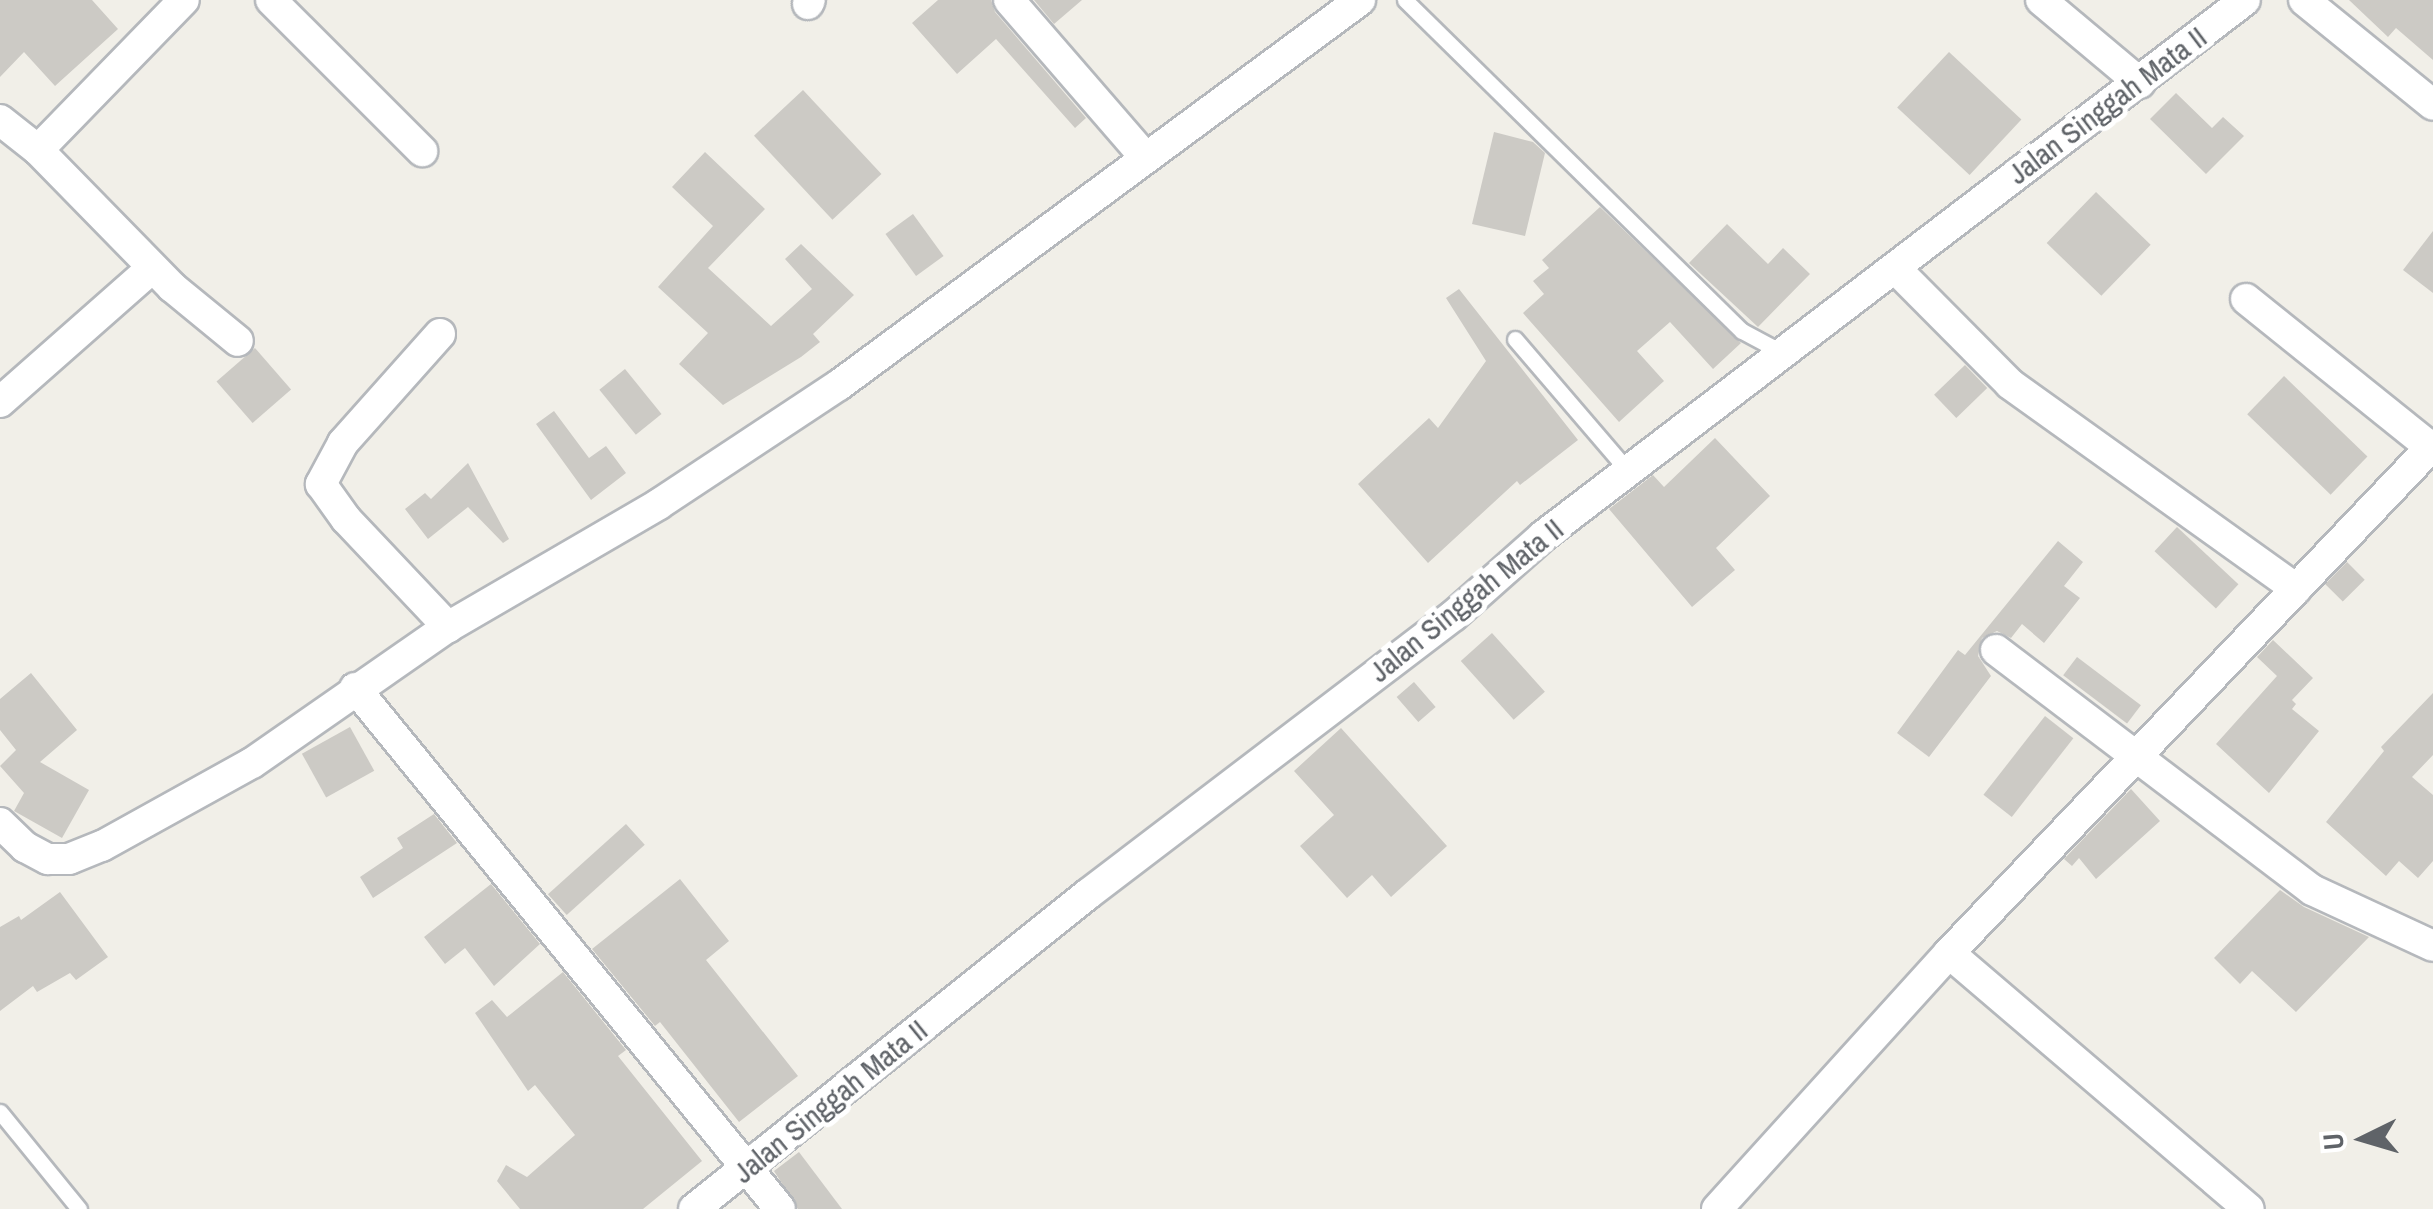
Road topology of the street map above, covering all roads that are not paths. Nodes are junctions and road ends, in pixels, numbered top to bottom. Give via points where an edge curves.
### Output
1 (184, 0) edge
2 (270, 0) edge
3 (1009, 0) edge
4 (1360, 0) edge
5 (1404, 0) edge
6 (2041, 0) edge
7 (2245, 0) edge
8 (2304, 0) edge
9 (2140, 83) junction
10 (2433, 105) edge
11 (0, 120) edge
12 (38, 150) junction
13 (422, 151) dead end
14 (1145, 157) junction
15 (152, 268) junction
16 (1894, 268) junction
17 (2246, 299) dead end
18 (440, 334) dead end
19 (1515, 339) dead end
20 (238, 342) dead end
21 (1785, 354) junction
22 (0, 402) edge
23 (2432, 447) edge
24 (1628, 471) junction
25 (2296, 588) junction
26 (448, 627) junction
27 (1996, 650) dead end
28 (365, 702) junction
29 (2136, 757) junction
30 (0, 822) edge
31 (2433, 946) edge
32 (1949, 953) junction
33 (0, 1112) edge
34 (748, 1168) junction
35 (79, 1209) edge
36 (694, 1209) edge
37 (780, 1209) edge
38 (1717, 1209) edge
39 (2249, 1209) edge

1 - 12 street
2 - 13 street
3 - 14 street
4 - 14 street
5 - 21 lane via 1742,331
6 - 9 street
7 - 9 street, Jalan Singgah Mata II
8 - 10 street
9 - 16 street, Jalan Singgah Mata II
11 - 12 street
12 - 15 street
14 - 26 street via 840,384 659,504
15 - 20 street
15 - 22 street
16 - 21 street, Jalan Singgah Mata II
16 - 25 street via 2010,384
17 - 23 street
18 - 26 street via 343,443 321,484
19 - 24 lane
21 - 24 street, Jalan Singgah Mata II
23 - 25 street
24 - 34 street, Jalan Singgah Mata II via 1453,616 1088,894
25 - 29 street
26 - 28 street
27 - 29 street
28 - 30 street via 69,859 25,847
28 - 34 street
29 - 31 street via 2312,890
29 - 32 street
32 - 38 street
32 - 39 street
33 - 35 lane
34 - 36 street, Jalan Singgah Mata II
34 - 37 street

